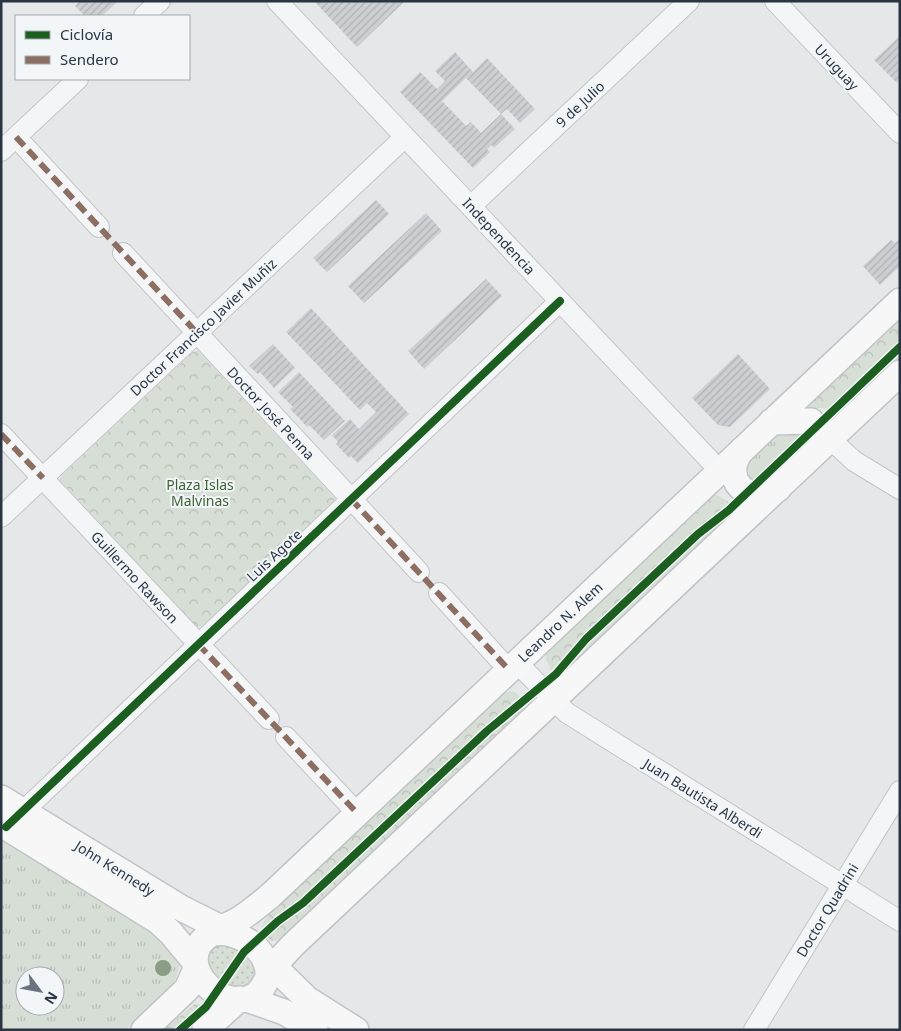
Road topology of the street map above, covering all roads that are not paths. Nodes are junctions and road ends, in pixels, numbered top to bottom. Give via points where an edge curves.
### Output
1 (160, 1) edge
2 (278, 1) edge
3 (689, 1) edge
4 (775, 1) edge
5 (145, 15) edge
6 (77, 80) edge
7 (900, 133) edge
8 (16, 137) junction
9 (405, 137) junction
10 (1, 151) edge
11 (471, 206) junction
12 (99, 227) dead end
13 (124, 254) dead end
14 (560, 301) junction
15 (900, 301) edge
16 (197, 333) junction
17 (900, 373) edge
18 (771, 422) junction
19 (1, 434) edge
20 (830, 439) junction
21 (742, 450) junction
22 (720, 471) junction
23 (43, 478) junction
24 (778, 489) junction
25 (900, 490) edge
26 (351, 499) junction
27 (1, 517) edge
28 (419, 572) dead end
29 (439, 593) dead end
30 (198, 644) junction
31 (513, 666) junction
32 (553, 701) junction
33 (269, 719) dead end
34 (286, 737) dead end
35 (900, 791) edge
36 (357, 813) junction
37 (8, 815) edge
38 (842, 885) junction
39 (900, 921) edge
40 (222, 931) junction
41 (196, 966) junction
42 (269, 967) junction
43 (243, 999) junction
44 (144, 1030) edge
45 (205, 1030) edge
46 (315, 1030) edge
47 (356, 1030) edge
48 (754, 1030) edge

1 - 5 street
2 - 9 street, Independencia
3 - 11 street, 9 de Julio
4 - 7 street, Uruguay
6 - 8 street
8 - 10 street
8 - 12 street
9 - 11 street, Independencia
9 - 16 street, Doctor Francisco Javier Muñiz
11 - 14 street, Independencia
13 - 16 street, Doctor José Penna
14 - 22 street, Independencia
14 - 26 street, Luis Agote
15 - 18 main road, Leandro N. Alem
16 - 23 street, Doctor Francisco Javier Muñiz
16 - 26 street, Doctor José Penna
17 - 20 main road
18 - 20 main road via 811,421
18 - 21 main road, Leandro N. Alem
19 - 23 street, Guillermo Rawson
20 - 24 main road
20 - 25 street via 854,461
21 - 22 main road, Leandro N. Alem
21 - 24 main road via 733,468 740,487 759,496
22 - 31 main road, Leandro N. Alem
23 - 27 street, Doctor Francisco Javier Muñiz
23 - 30 street, Guillermo Rawson
24 - 32 main road
26 - 28 street, Doctor José Penna
26 - 30 street, Luis Agote
29 - 31 street
30 - 33 street, Guillermo Rawson
30 - 37 street, Luis Agote
31 - 32 street, Juan Bautista Alberdi
31 - 36 main road, Leandro N. Alem
32 - 38 street, Juan Bautista Alberdi via 566,713
32 - 42 main road
34 - 36 street
35 - 38 street, Doctor Quadrini
36 - 40 main road, Leandro N. Alem via 267,898
37 - 40 main road, John Kennedy
37 - 41 main road, John Kennedy via 158,921 171,932
38 - 39 street, Juan Bautista Alberdi
38 - 48 street, Doctor Quadrini
40 - 41 main road, Leandro N. Alem via 200,944
40 - 42 main road via 246,940
41 - 43 main road via 201,979 211,988 226,996
41 - 44 main road, Leandro N. Alem via 187,990
42 - 43 main road via 259,992
42 - 47 main road via 307,999
43 - 45 main road
43 - 46 main road via 284,1012

